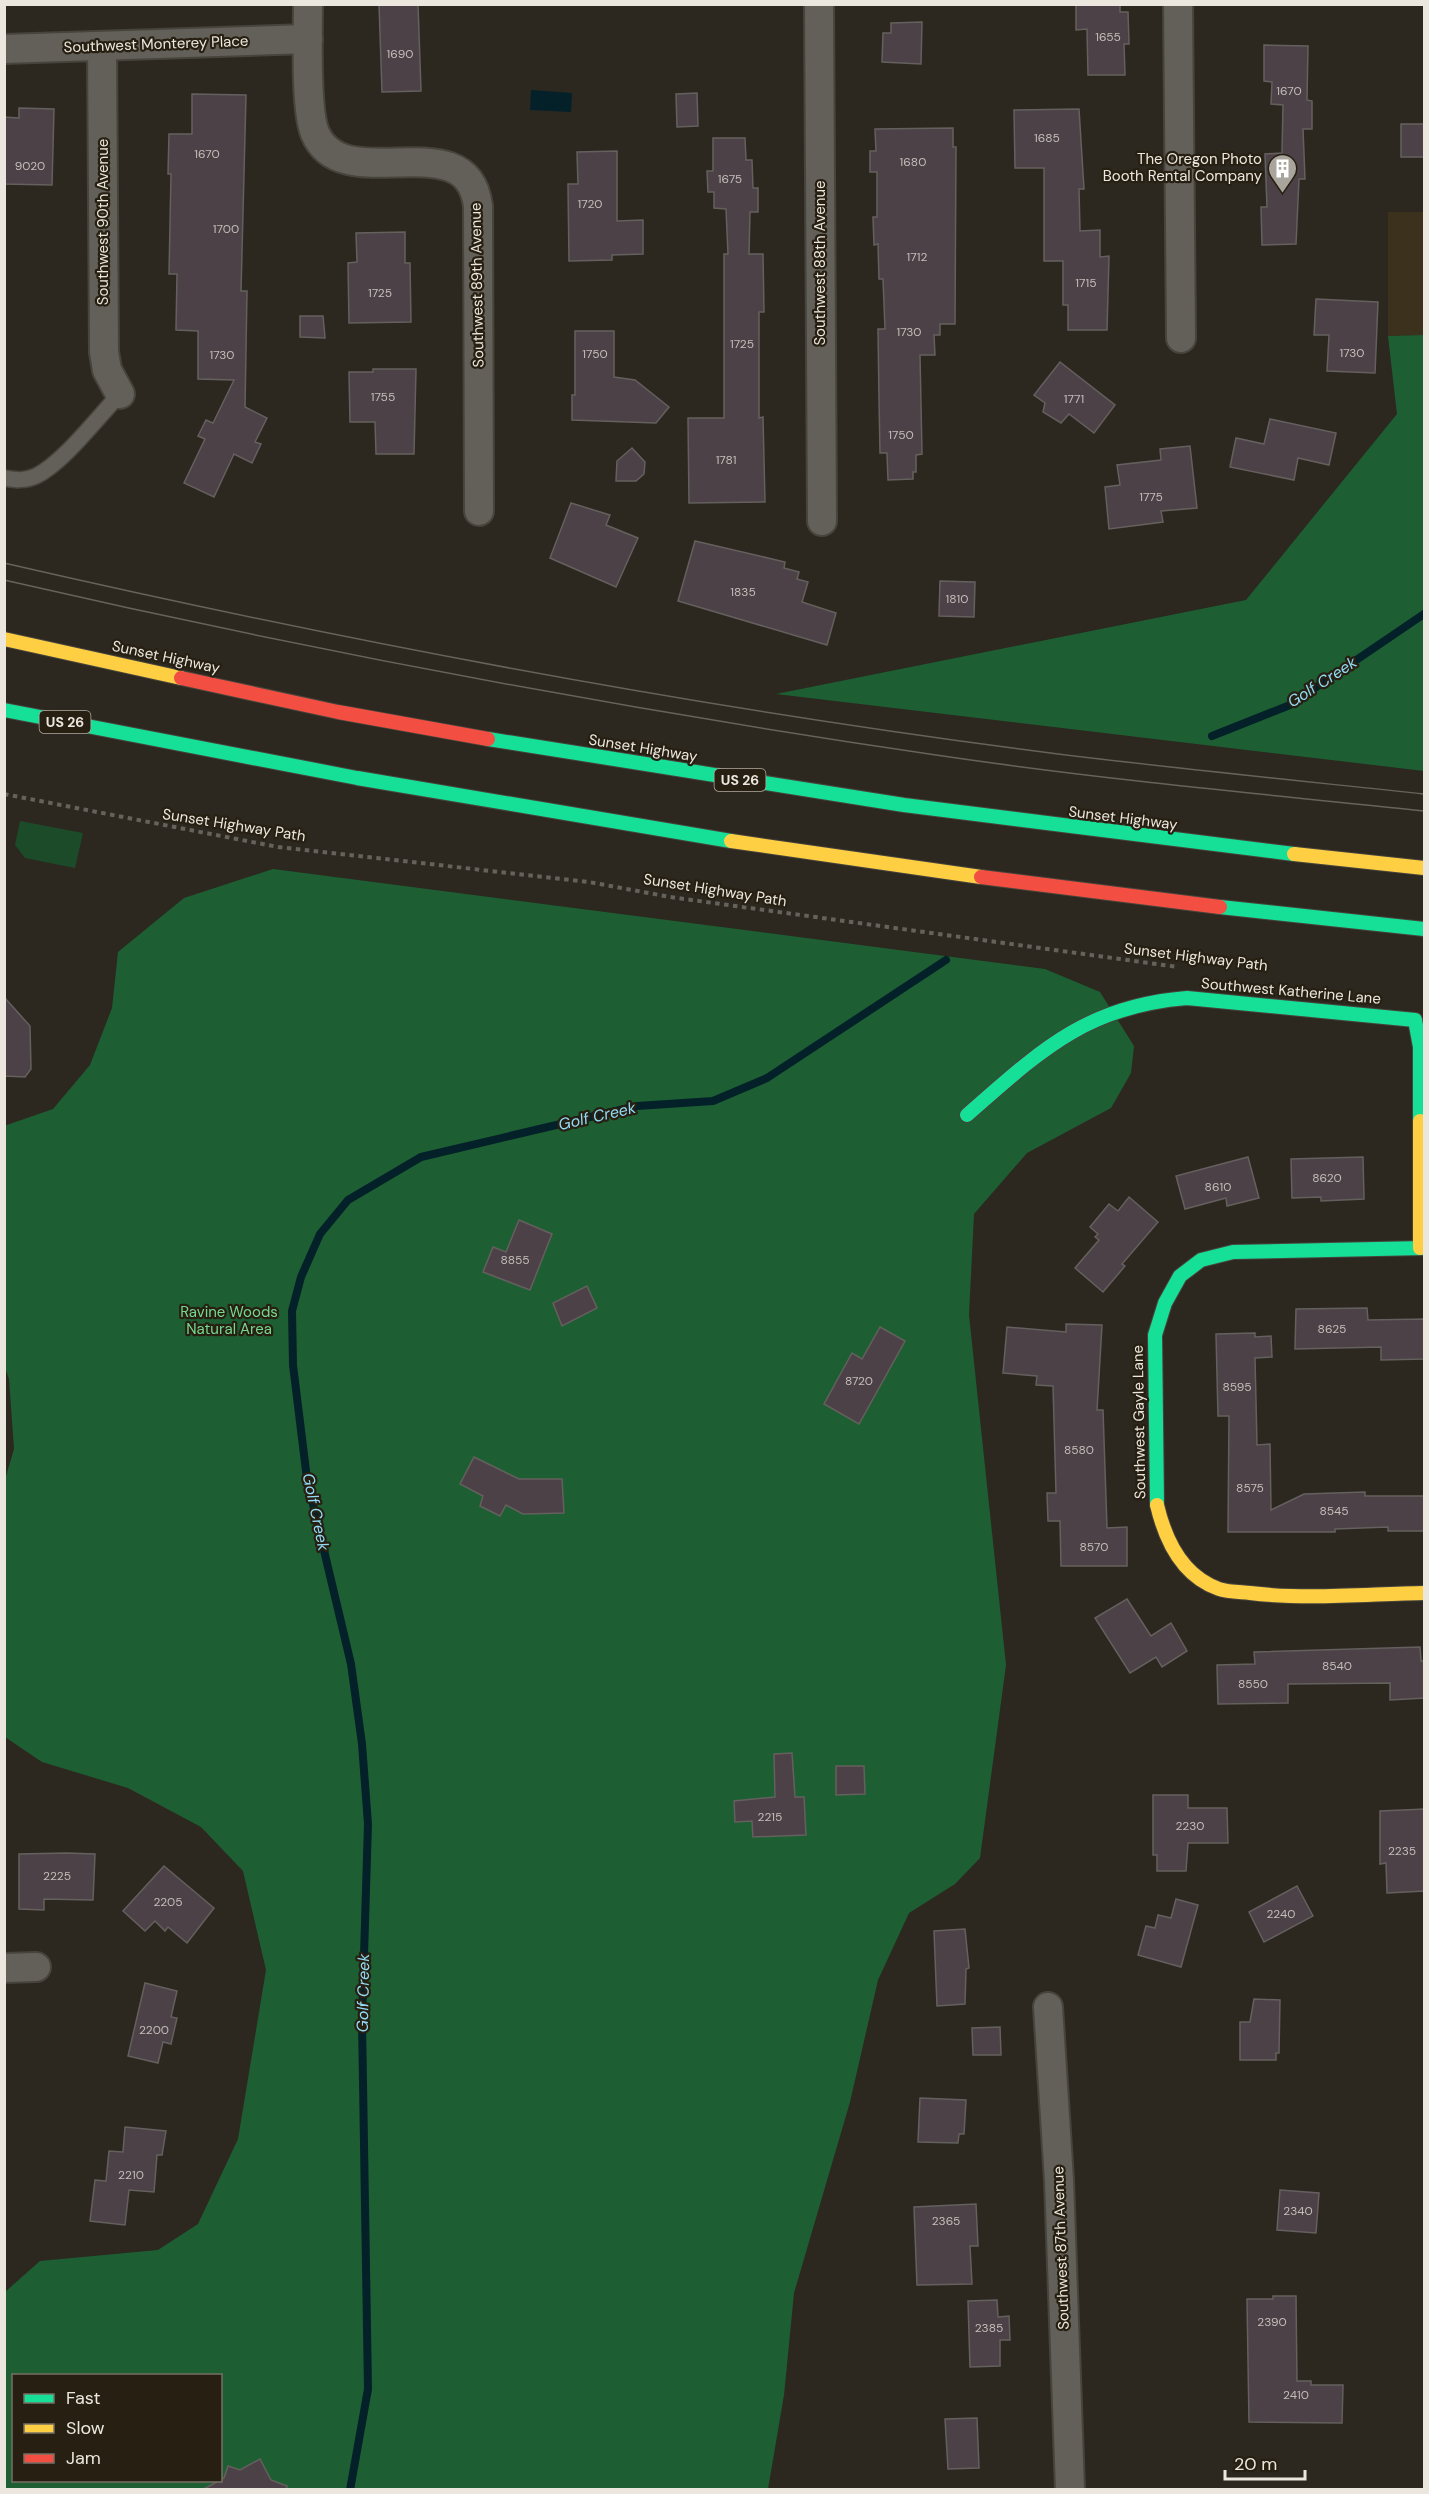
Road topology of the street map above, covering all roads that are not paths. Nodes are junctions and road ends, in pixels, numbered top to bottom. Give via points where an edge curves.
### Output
1 (308, 4) edge
2 (819, 4) edge
3 (1178, 4) edge
4 (308, 39) junction
5 (102, 46) junction
6 (4, 49) edge
7 (1181, 338) dead end
8 (120, 394) joint
9 (4, 478) edge
10 (479, 511) dead end
11 (822, 521) dead end
12 (4, 639) edge
13 (4, 710) edge
14 (1425, 868) edge
15 (1425, 929) edge
16 (967, 1115) dead end
17 (1422, 1248) edge
18 (1425, 1593) edge
19 (36, 1967) dead end
20 (4, 1968) edge
21 (1048, 2007) dead end
22 (1070, 2490) edge

1 - 4 street, Southwest 89th Avenue
2 - 11 street, Southwest 88th Avenue
3 - 7 street
4 - 5 street, Southwest Monterey Place
4 - 10 street, Southwest 89th Avenue via 311,123 325,148 340,158 357,162 444,165 459,172 474,189 478,206
5 - 6 street, Southwest Monterey Place
5 - 8 street, Southwest 90th Avenue via 104,352 107,370
8 - 9 lane via 53,465 27,479
12 - 14 main road, Sunset Highway / US 26 via 383,721 662,768 979,816
13 - 15 main road, US 26 via 378,781 655,828 971,875
16 - 17 main road, Southwest Katherine Lane via 1072,1030 1108,1011 1139,1002 1187,998 1415,1020 1420,1047
17 - 18 main road, Southwest Gayle Lane via 1233,1252 1201,1260 1180,1276 1165,1303 1155,1335 1155,1498 1163,1532 1180,1560 1196,1576 1219,1589 1275,1596
19 - 20 street
21 - 22 street, Southwest 87th Avenue via 1059,2180

